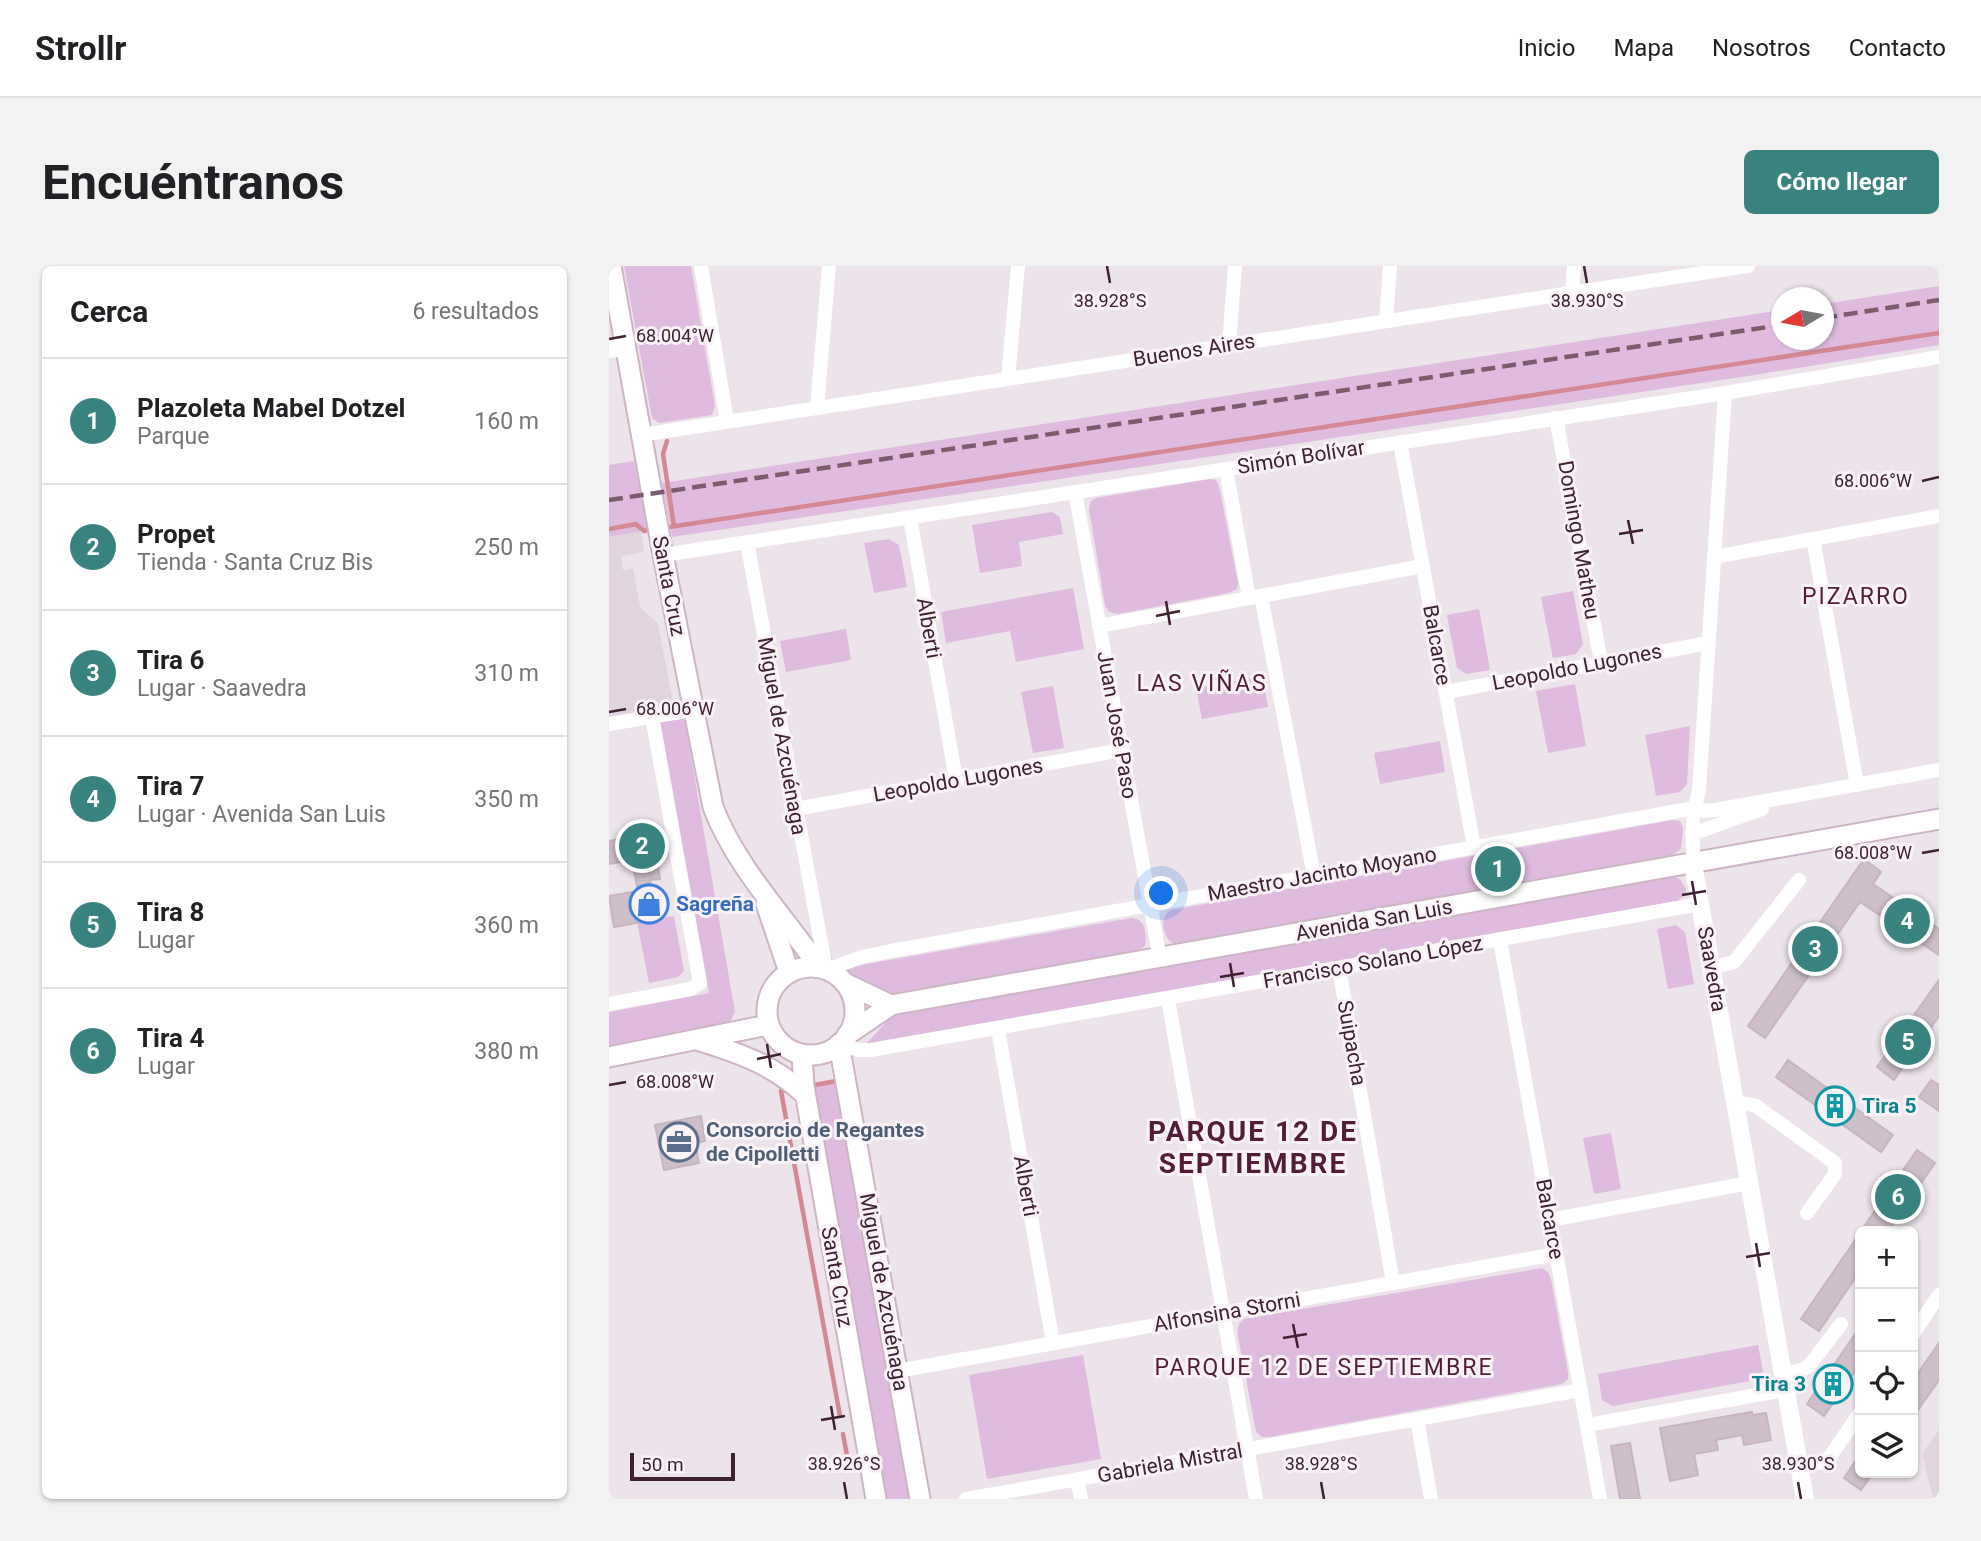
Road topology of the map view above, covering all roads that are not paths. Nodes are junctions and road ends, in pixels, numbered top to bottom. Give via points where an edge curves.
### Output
1 (611, 266) edge
2 (701, 266) edge
3 (829, 266) edge
4 (1018, 266) edge
5 (1235, 266) edge
6 (1390, 266) edge
7 (1574, 266) edge
8 (1748, 266) edge
9 (1572, 293) junction
10 (1386, 321) junction
11 (1229, 345) junction
12 (617, 348) edge
13 (1939, 357) edge
14 (1008, 379) junction
15 (1725, 393) junction
16 (817, 408) junction
17 (1556, 418) junction
18 (727, 421) junction
19 (641, 435) junction
20 (1400, 442) junction
21 (1226, 469) junction
22 (1075, 492) junction
23 (1939, 516) edge
24 (910, 517) junction
25 (1813, 539) junction
26 (747, 542) junction
27 (663, 555) junction
28 (1714, 557) junction
29 (1423, 566) junction
30 (1255, 597) junction
31 (1099, 626) junction
32 (1708, 643) junction
33 (1601, 662) junction
34 (1446, 692) junction
35 (692, 710) junction
36 (652, 717) junction
37 (609, 724) edge
38 (1122, 750) junction
39 (1939, 770) edge
40 (956, 780) junction
41 (1857, 785) junction
42 (1810, 794) junction
43 (1695, 808) junction
44 (795, 809) junction
45 (1939, 819) edge
46 (1692, 834) junction
47 (1474, 847) junction
48 (1693, 863) junction
49 (1314, 876) junction
50 (1799, 880) dead end
51 (762, 892) junction
52 (1700, 904) junction
53 (1150, 905) junction
54 (1500, 940) junction
55 (1160, 959) junction
56 (1339, 968) junction
57 (1711, 968) junction
58 (823, 969) junction
59 (789, 972) junction
60 (845, 983) junction
61 (1168, 999) junction
62 (609, 1004) edge
63 (891, 1005) junction
64 (768, 1026) junction
65 (998, 1029) junction
66 (699, 1040) junction
67 (843, 1040) junction
68 (802, 1055) junction
69 (609, 1057) edge
70 (805, 1095) junction
71 (1735, 1106) junction
72 (1749, 1183) junction
73 (1807, 1213) dead end
74 (1551, 1220) junction
75 (1556, 1254) junction
76 (1393, 1283) junction
77 (1939, 1295) edge
78 (1223, 1313) junction
79 (1841, 1324) dead end
80 (1918, 1326) edge
81 (1053, 1343) junction
82 (897, 1371) junction
83 (1784, 1382) junction
84 (1581, 1390) junction
85 (1859, 1415) edge
86 (1417, 1419) junction
87 (1587, 1425) junction
88 (1247, 1449) junction
89 (1799, 1467) junction
90 (1077, 1479) junction
91 (876, 1499) edge
92 (920, 1499) edge
93 (966, 1499) edge
94 (1081, 1499) edge
95 (1256, 1499) edge
96 (1431, 1499) edge
97 (1600, 1499) edge
98 (1805, 1499) edge

1 - 12 main road, Santa Cruz
2 - 18 street
3 - 16 street
4 - 14 street
5 - 11 street
6 - 10 street
7 - 9 street
8 - 9 street, Buenos Aires
9 - 10 street, Buenos Aires
10 - 11 street, Buenos Aires
11 - 14 street, Buenos Aires
12 - 19 main road, Santa Cruz
13 - 15 street, Simón Bolívar
14 - 16 street, Buenos Aires
15 - 17 street, Simón Bolívar
15 - 28 street, Saavedra
16 - 18 street, Buenos Aires
17 - 20 street, Simón Bolívar
17 - 33 street, Domingo Matheu
18 - 19 street, Buenos Aires
19 - 27 main road, Santa Cruz
20 - 21 street, Simón Bolívar
20 - 29 street, Balcarce
21 - 22 street, Simón Bolívar
21 - 30 street
22 - 24 street, Simón Bolívar
22 - 31 street, Juan José Paso
23 - 25 street
24 - 26 street, Simón Bolívar
24 - 40 street, Alberti
25 - 28 street
25 - 41 street
26 - 27 street, Simón Bolívar
26 - 44 street, Miguel de Azcuénaga
27 - 35 main road, Santa Cruz
28 - 32 street, Saavedra
29 - 30 street
29 - 34 street, Balcarce
30 - 31 street
30 - 49 street
31 - 38 street, Juan José Paso
32 - 33 street, Leopoldo Lugones
32 - 43 street, Saavedra
33 - 34 street, Leopoldo Lugones
34 - 47 street, Balcarce
35 - 36 street
35 - 51 main road, Santa Cruz via 713,807
36 - 37 street
36 - 62 street via 698,985
38 - 40 street, Leopoldo Lugones
38 - 53 street, Juan José Paso
39 - 41 street
40 - 44 street, Leopoldo Lugones
41 - 42 street
42 - 43 street via 1715,810
42 - 46 street
43 - 46 street, Saavedra
43 - 47 street, Maestro Jacinto Moyano
44 - 58 street, Miguel de Azcuénaga
45 - 48 main road, Avenida San Luis
46 - 48 street, Saavedra
47 - 49 street, Maestro Jacinto Moyano
48 - 52 street, Saavedra
48 - 55 main road, Avenida San Luis
49 - 53 street, Maestro Jacinto Moyano
50 - 57 street via 1734,962
51 - 58 main road, Santa Cruz
51 - 59 main road, Santa Cruz
52 - 54 street, Francisco Solano López
52 - 57 street, Saavedra
53 - 55 street, Juan José Paso
53 - 58 street, Maestro Jacinto Moyano via 891,951
54 - 56 street, Francisco Solano López
54 - 74 street, Balcarce
55 - 63 main road, Avenida San Luis
56 - 61 street, Francisco Solano López
56 - 76 street, Suipacha
57 - 71 street, Saavedra
58 - 59 main road via 804,967
58 - 60 main road
59 - 64 main road via 769,995
60 - 63 main road
60 - 67 main road via 855,1012 852,1028
61 - 65 street, Francisco Solano López
61 - 78 street
63 - 67 main road, Avenida San Luis
64 - 66 main road
64 - 68 main road via 782,1044
65 - 67 street, Francisco Solano López via 859,1050
65 - 81 street, Alberti
66 - 69 main road
66 - 70 main road via 761,1063
67 - 68 main road, Avenida San Luis via 832,1051
67 - 82 main road, Miguel de Azcuénaga
68 - 70 main road, Santa Cruz
70 - 91 main road, Santa Cruz
71 - 72 street, Saavedra
71 - 73 street via 1756,1106 1835,1163 1835,1174
72 - 74 street
72 - 83 street, Saavedra
74 - 75 street, Balcarce
75 - 76 street, Alfonsina Storni
75 - 84 street, Balcarce
76 - 78 street, Alfonsina Storni
77 - 80 street
78 - 81 street, Alfonsina Storni
78 - 88 street
79 - 83 street via 1809,1366
81 - 82 street, Alfonsina Storni
82 - 92 main road, Miguel de Azcuénaga
83 - 87 street
83 - 89 street, Saavedra
84 - 86 street, Gabriela Mistral
84 - 87 street, Balcarce
85 - 89 street via 1829,1458
86 - 88 street, Gabriela Mistral
86 - 96 street
87 - 97 street, Balcarce
88 - 90 street, Gabriela Mistral
88 - 95 street
89 - 98 street, Saavedra
90 - 93 street, Gabriela Mistral
90 - 94 street

